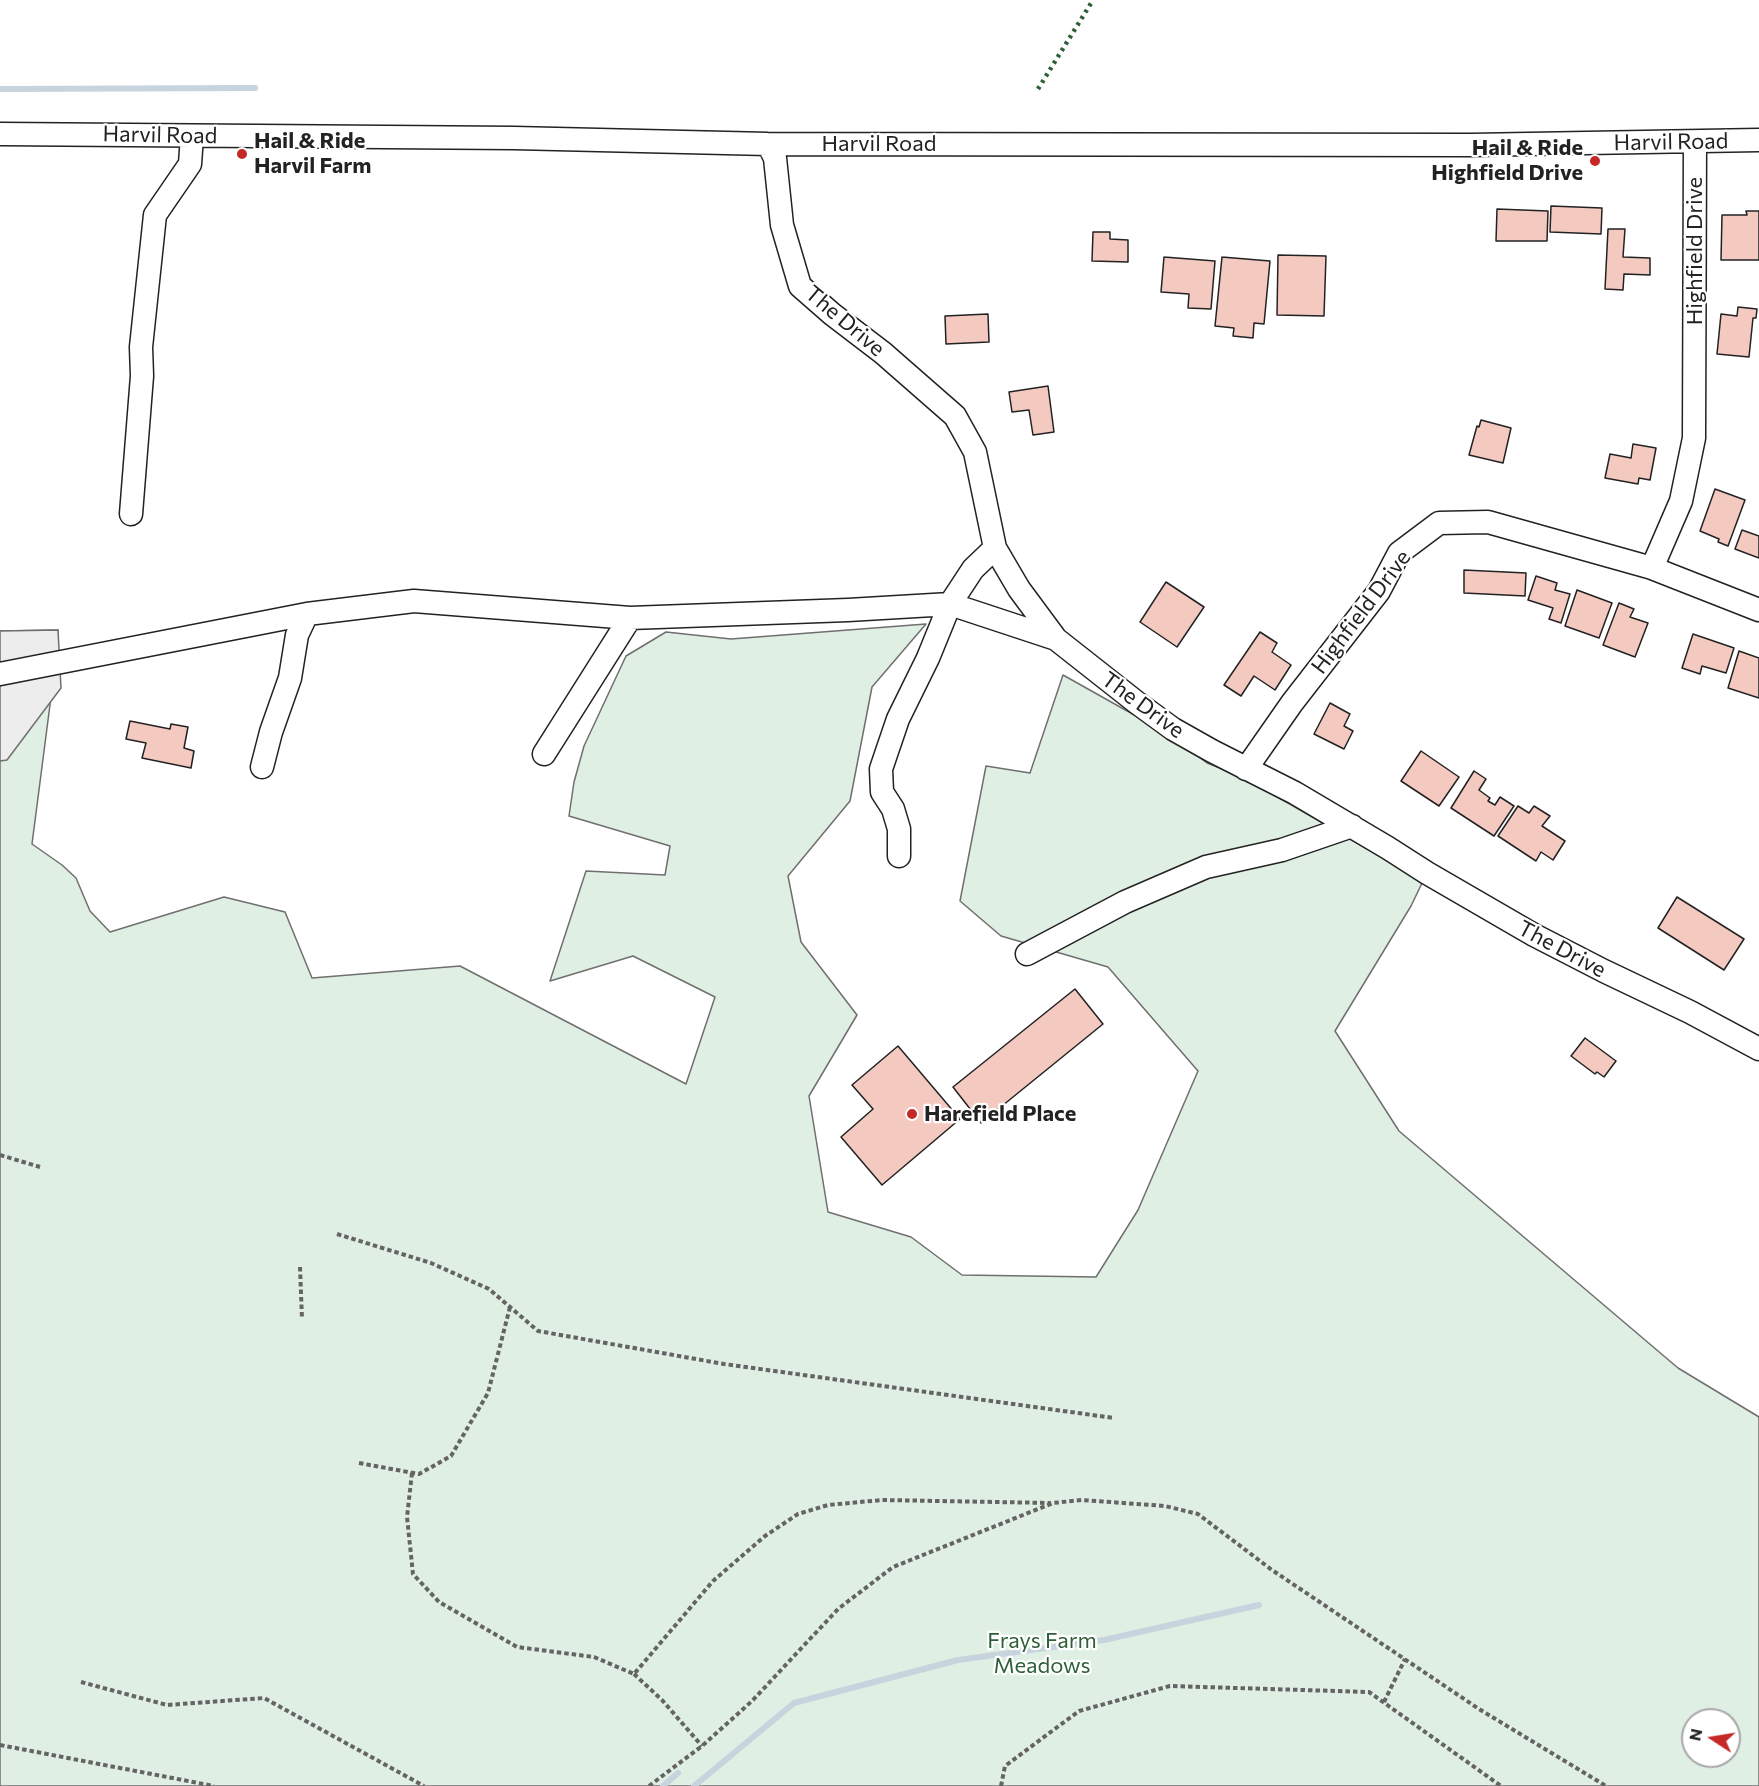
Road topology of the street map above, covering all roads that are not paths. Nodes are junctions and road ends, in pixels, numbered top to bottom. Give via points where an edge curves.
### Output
1 (0, 134) edge
2 (192, 136) junction
3 (1759, 140) edge
4 (1695, 142) junction
5 (768, 144) junction
6 (131, 514) dead end
7 (995, 548) junction
8 (1652, 568) junction
9 (951, 604) junction
10 (1759, 610) edge
11 (307, 614) junction
12 (630, 618) junction
13 (1056, 639) junction
14 (0, 674) edge
15 (544, 754) dead end
16 (262, 767) dead end
17 (1246, 769) junction
18 (1352, 826) junction
19 (899, 856) dead end
20 (1027, 954) dead end
21 (1759, 1049) edge

1 - 2 street, Harvil Road
2 - 5 street, Harvil Road
2 - 6 street via 190,164 155,215 141,346
3 - 4 street, Harvil Road
4 - 5 street, Harvil Road
4 - 8 street, Highfield Drive via 1694,438 1681,501
5 - 7 street, The Drive via 775,158 782,225 801,286 955,416 975,452
7 - 9 street via 973,569
7 - 13 street, The Drive via 1019,590
8 - 10 street, Highfield Drive
8 - 17 street, Highfield Drive via 1488,522 1439,523 1399,553 1379,591
9 - 12 street
9 - 13 street
9 - 19 street via 898,719 881,769 882,792 893,809 898,829
11 - 12 street via 414,601
11 - 14 street
11 - 16 street via 297,635 290,678
12 - 15 street
13 - 17 street, The Drive via 1173,729
17 - 18 street, The Drive
18 - 20 street via 1282,850 1206,867 1125,902
18 - 21 street, The Drive via 1534,935

